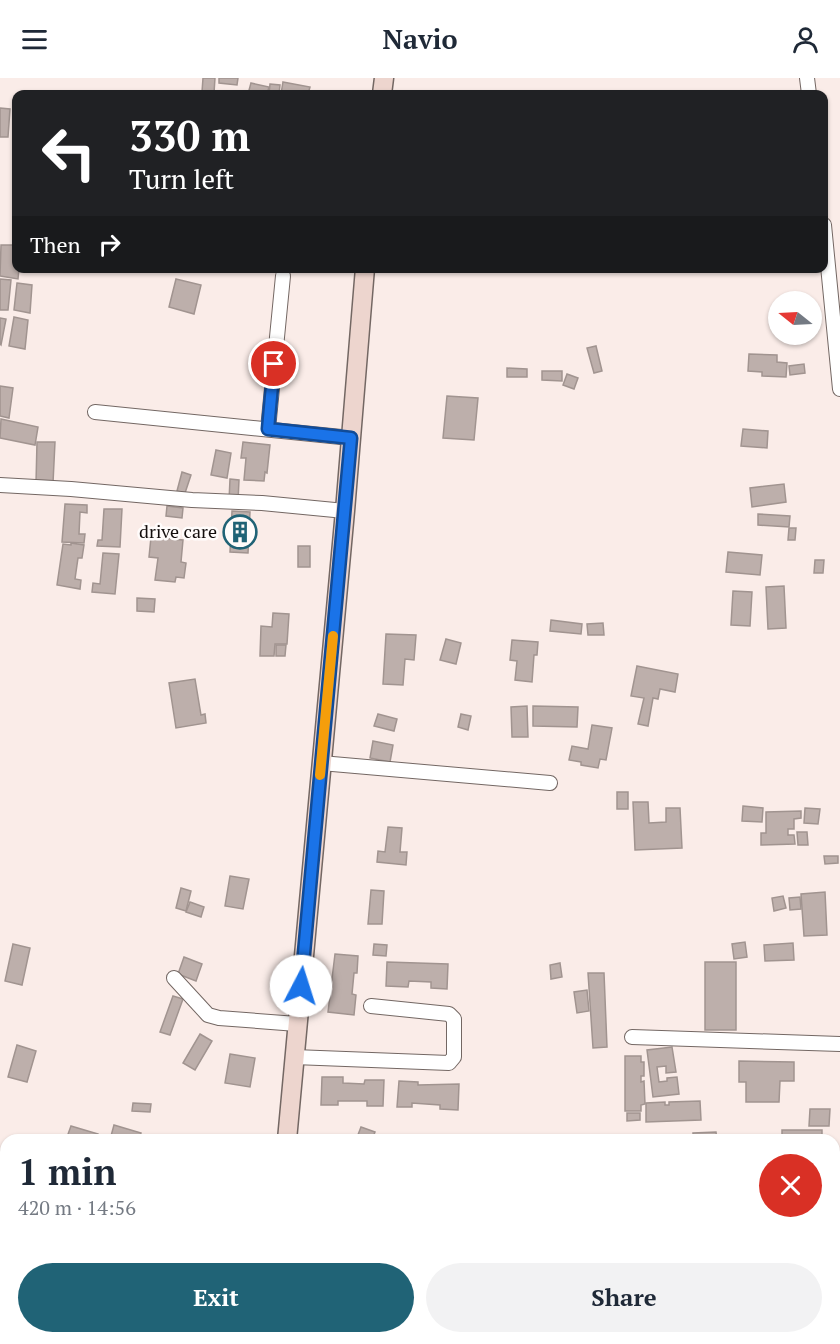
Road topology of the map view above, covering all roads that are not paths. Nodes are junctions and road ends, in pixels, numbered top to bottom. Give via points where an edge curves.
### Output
1 (828, 244) edge
2 (365, 273) edge
3 (283, 276) dead end
4 (835, 278) edge
5 (840, 382) edge
6 (95, 412) dead end
7 (268, 429) junction
8 (351, 438) junction
9 (0, 485) edge
10 (345, 511) junction
11 (321, 763) junction
12 (550, 783) dead end
13 (174, 978) dead end
14 (371, 1006) dead end
15 (297, 1024) junction
16 (632, 1037) dead end
17 (840, 1044) edge
18 (294, 1057) junction
19 (288, 1134) edge

1 - 4 street
2 - 8 main road
3 - 7 street
4 - 5 street
6 - 7 street
7 - 8 street
8 - 10 main road
9 - 10 street
10 - 11 main road
11 - 12 street
11 - 15 main road
13 - 15 street via 208,1015
14 - 18 street via 449,1014 454,1019 454,1057 449,1064
15 - 18 main road
16 - 17 street
18 - 19 main road

